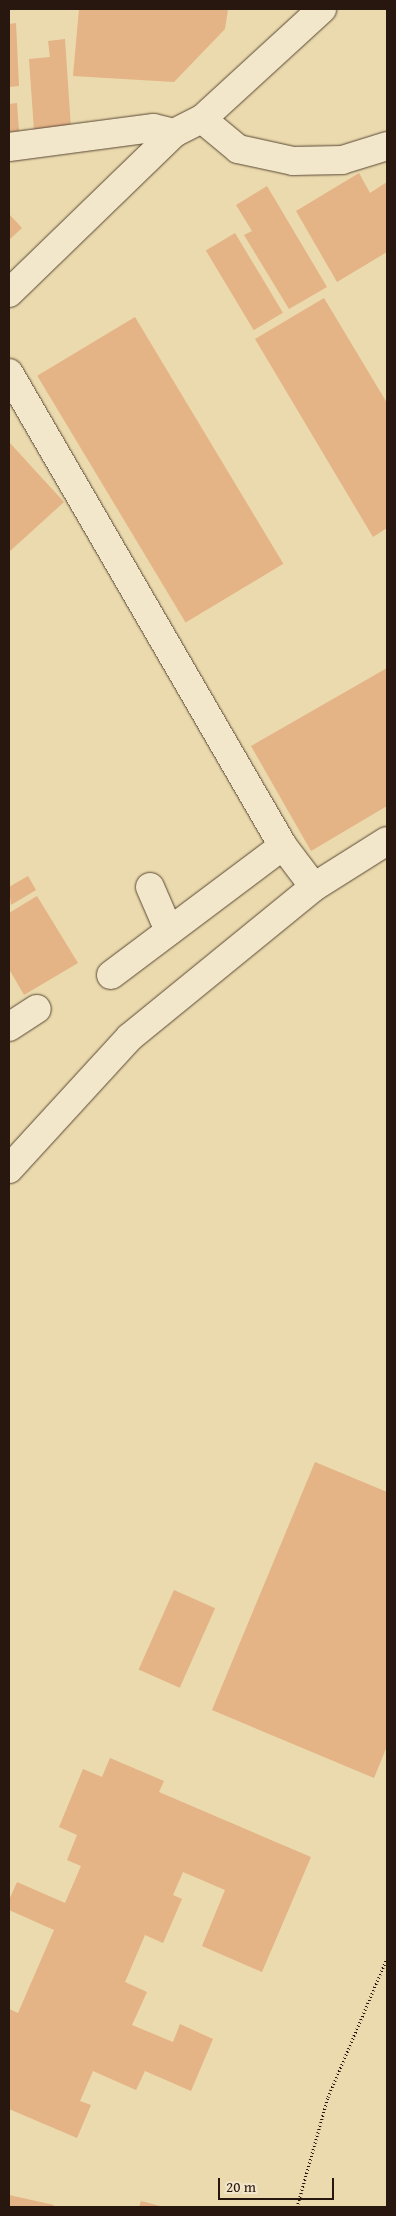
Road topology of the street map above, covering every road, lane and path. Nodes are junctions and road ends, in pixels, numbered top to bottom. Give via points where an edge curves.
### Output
1 (322, 9) edge
2 (202, 118) junction
3 (174, 133) junction
4 (387, 146) edge
5 (9, 147) edge
6 (9, 293) edge
7 (9, 373) edge
8 (387, 842) edge
9 (283, 846) junction
10 (314, 886) junction
11 (150, 887) dead end
12 (169, 931) junction
13 (111, 976) dead end
14 (37, 1009) dead end
15 (9, 1026) edge
16 (9, 1169) edge
17 (387, 1958) edge
18 (297, 2207) edge

1 - 2 street
2 - 3 street
2 - 4 street via 238,149 293,161 342,160
3 - 5 street via 154,128
3 - 6 street
7 - 9 street
8 - 10 street
9 - 10 street
9 - 12 street
10 - 16 street via 130,1037
11 - 12 street
12 - 13 street
14 - 15 street
17 - 18 path via 328,2097

